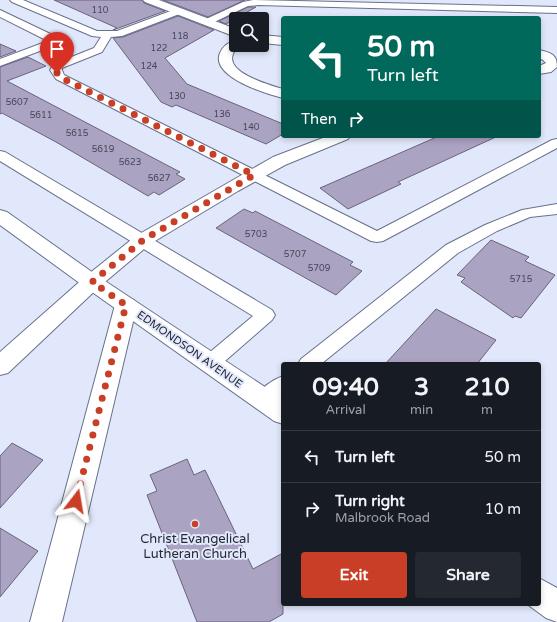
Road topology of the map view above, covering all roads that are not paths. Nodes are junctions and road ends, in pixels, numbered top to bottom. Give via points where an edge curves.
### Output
1 (14, 0) edge
2 (149, 0) edge
3 (557, 10) edge
4 (179, 11) junction
5 (0, 14) edge
6 (207, 22) junction
7 (229, 30) edge
8 (107, 35) junction
9 (269, 40) edge
10 (281, 41) edge
11 (229, 48) edge
12 (541, 54) edge
13 (0, 63) edge
14 (551, 65) edge
15 (281, 93) edge
16 (337, 138) edge
17 (557, 143) edge
18 (0, 155) edge
19 (254, 175) junction
20 (557, 209) edge
21 (0, 216) edge
22 (143, 240) junction
23 (92, 282) junction
24 (126, 305) junction
25 (311, 362) edge
26 (210, 363) junction
27 (0, 366) edge
28 (281, 386) edge
29 (264, 400) junction
30 (281, 412) edge
31 (541, 595) edge
32 (557, 607) edge
33 (46, 622) edge

1 - 8 lane via 96,34
2 - 4 street
3 - 6 lane via 258,2 246,4
4 - 6 street
4 - 8 lane via 118,34
5 - 13 lane via 57,40
6 - 7 street
8 - 19 lane via 98,50 58,66 56,70 60,77
9 - 10 street
11 - 15 street via 225,54 225,62 229,69 238,76
12 - 14 street via 548,57
16 - 19 street via 279,161
17 - 19 lane via 377,237
18 - 22 lane
19 - 22 street
20 - 25 lane via 528,213 491,228 452,249
21 - 23 street, EDMONDSON AVENUE
22 - 23 street
22 - 26 lane via 266,315
23 - 24 street, EDMONDSON AVENUE
23 - 27 street
24 - 26 street, EDMONDSON AVENUE
24 - 33 street
26 - 29 street, EDMONDSON AVENUE
28 - 29 lane
29 - 30 street, EDMONDSON AVENUE
31 - 32 street

